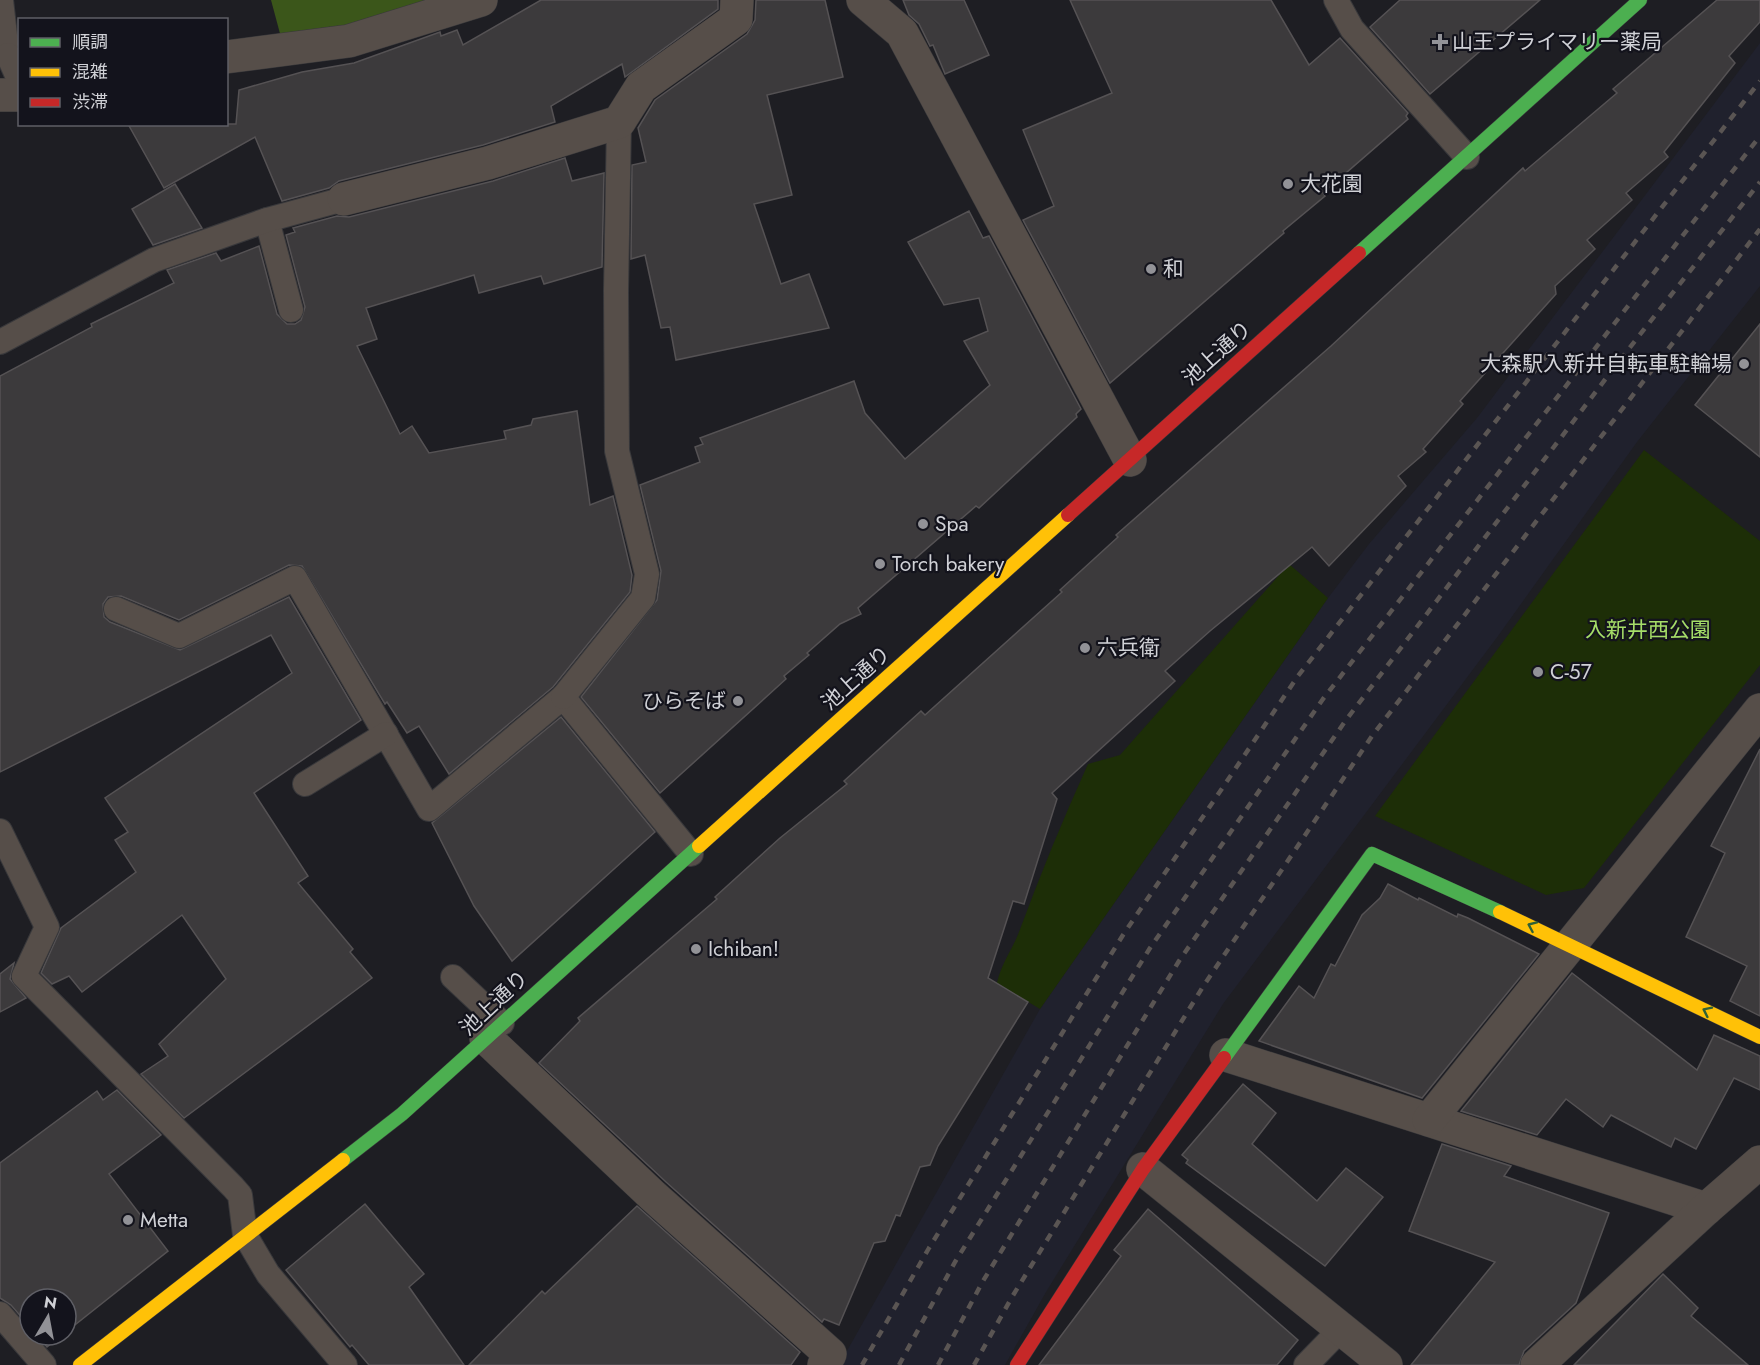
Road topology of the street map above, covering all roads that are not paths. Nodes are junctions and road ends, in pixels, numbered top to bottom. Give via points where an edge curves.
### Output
1 (2, 0) edge
2 (481, 0) edge
3 (737, 0) edge
4 (863, 0) edge
5 (1336, 0) edge
6 (1641, 0) edge
7 (228, 57) edge
8 (18, 77) edge
9 (0, 94) edge
10 (18, 95) edge
11 (619, 122) junction
12 (1467, 157) junction
13 (344, 199) joint
14 (267, 220) junction
15 (291, 310) dead end
16 (0, 342) edge
17 (1130, 460) junction
18 (116, 609) dead end
19 (563, 696) junction
20 (1760, 710) edge
21 (386, 734) junction
22 (305, 784) dead end
23 (0, 831) edge
24 (691, 854) junction
25 (1571, 944) junction
26 (453, 977) dead end
27 (494, 1031) junction
28 (1760, 1037) edge
29 (1226, 1055) junction
30 (1429, 1120) junction
31 (1760, 1162) edge
32 (1143, 1169) junction
33 (1696, 1226) junction
34 (245, 1235) junction
35 (0, 1314) edge
36 (1342, 1328) junction
37 (44, 1365) edge
38 (80, 1365) edge
39 (345, 1365) edge
40 (824, 1365) edge
41 (1017, 1365) edge
42 (1306, 1365) edge
43 (1386, 1365) edge
44 (1537, 1365) edge

1 - 8 lane via 7,49
2 - 7 street via 349,41
3 - 11 street via 736,19 641,87
4 - 17 street via 902,33
5 - 12 lane via 1352,29
6 - 12 main road, 池上通り
9 - 10 street
11 - 13 street via 488,163
11 - 19 lane via 617,451 647,574 643,598
12 - 17 main road, 池上通り
13 - 14 lane
14 - 15 lane
14 - 16 lane via 154,260
17 - 24 main road, 池上通り
18 - 21 lane via 179,636 295,578
19 - 21 lane via 429,809
19 - 24 lane
20 - 25 street
21 - 22 lane
23 - 34 lane via 47,927 24,976 234,1187 240,1195
24 - 27 main road, 池上通り
28 -> 25 main road
25 -> 29 main road via 1372,854
25 - 30 street
26 - 27 lane
27 - 34 main road, 池上通り via 402,1114
27 - 40 street via 653,1196 830,1354
29 - 30 street
29 - 32 main road
30 - 33 street
31 - 33 street
32 - 36 street
32 - 41 main road
33 - 44 street
34 - 38 main road, 池上通り
34 - 39 lane via 268,1274
35 - 37 lane
36 - 42 lane
36 - 43 street

